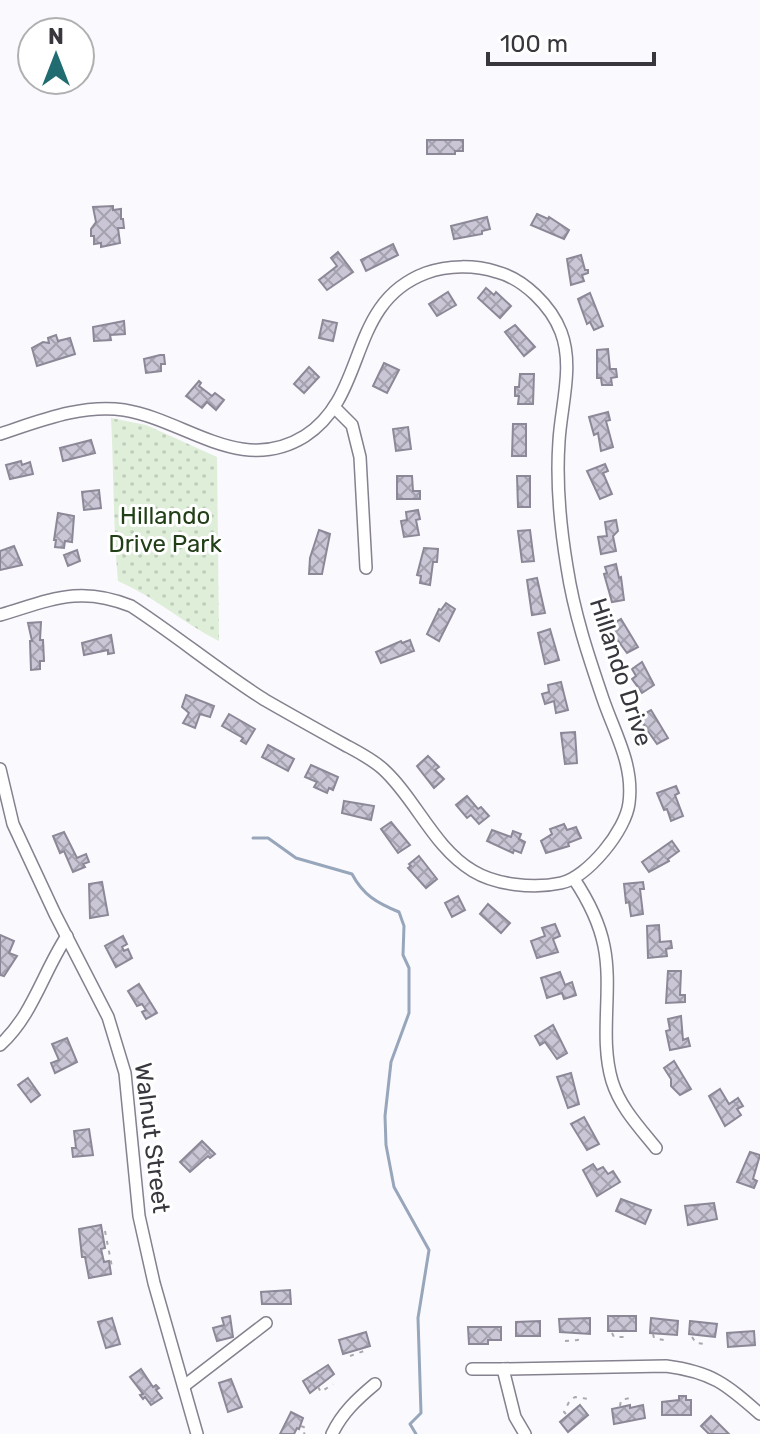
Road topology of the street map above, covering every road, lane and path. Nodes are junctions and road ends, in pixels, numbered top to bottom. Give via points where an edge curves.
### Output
1 (334, 407) junction
2 (0, 434) edge
3 (366, 568) dead end
4 (0, 615) edge
5 (0, 769) edge
6 (574, 879) junction
7 (67, 936) junction
8 (0, 1045) edge
9 (656, 1148) dead end
10 (105, 1231) dead end
11 (112, 1267) dead end
12 (266, 1323) dead end
13 (612, 1333) dead end
14 (653, 1334) dead end
15 (579, 1336) dead end
16 (625, 1337) dead end
17 (692, 1337) dead end
18 (565, 1341) dead end
19 (668, 1341) dead end
20 (705, 1344) dead end
21 (364, 1348) dead end
22 (350, 1356) dead end
23 (472, 1369) dead end
24 (503, 1369) junction
25 (333, 1384) dead end
26 (375, 1384) dead end
27 (184, 1386) junction
28 (318, 1387) dead end
29 (634, 1397) dead end
30 (589, 1399) dead end
31 (620, 1406) dead end
32 (566, 1414) dead end
33 (760, 1414) edge
34 (301, 1426) dead end
35 (197, 1434) edge
36 (304, 1434) edge
37 (332, 1434) edge
38 (525, 1434) edge

1 - 2 street, Hillando Drive via 306,435 266,450 221,446 122,410 78,410
1 - 3 street via 352,425 360,457
1 - 6 street, Hillando Drive via 379,306 430,271 474,268 510,276 526,286 560,327 567,368 557,484 568,572 582,639 627,759 630,791 619,831
4 - 6 street via 75,595 110,597 131,606 263,698 383,769 468,868 497,881 533,885
5 - 7 street, Walnut Street via 13,824
6 - 9 street via 593,912 605,949 606,1043 612,1079 622,1105
7 - 8 street via 25,1017
7 - 27 street, Walnut Street via 108,1017 125,1073 139,1216
10 - 11 path
12 - 27 street
13 - 16 path
14 - 19 path
15 - 18 path
17 - 20 path
21 - 22 path
23 - 24 street
24 - 33 street via 687,1369 711,1376
24 - 38 street via 515,1417
25 - 28 path via 321,1392
26 - 37 street
27 - 35 street, Walnut Street
29 - 31 path via 621,1400
30 - 32 path via 570,1400
34 - 36 path

